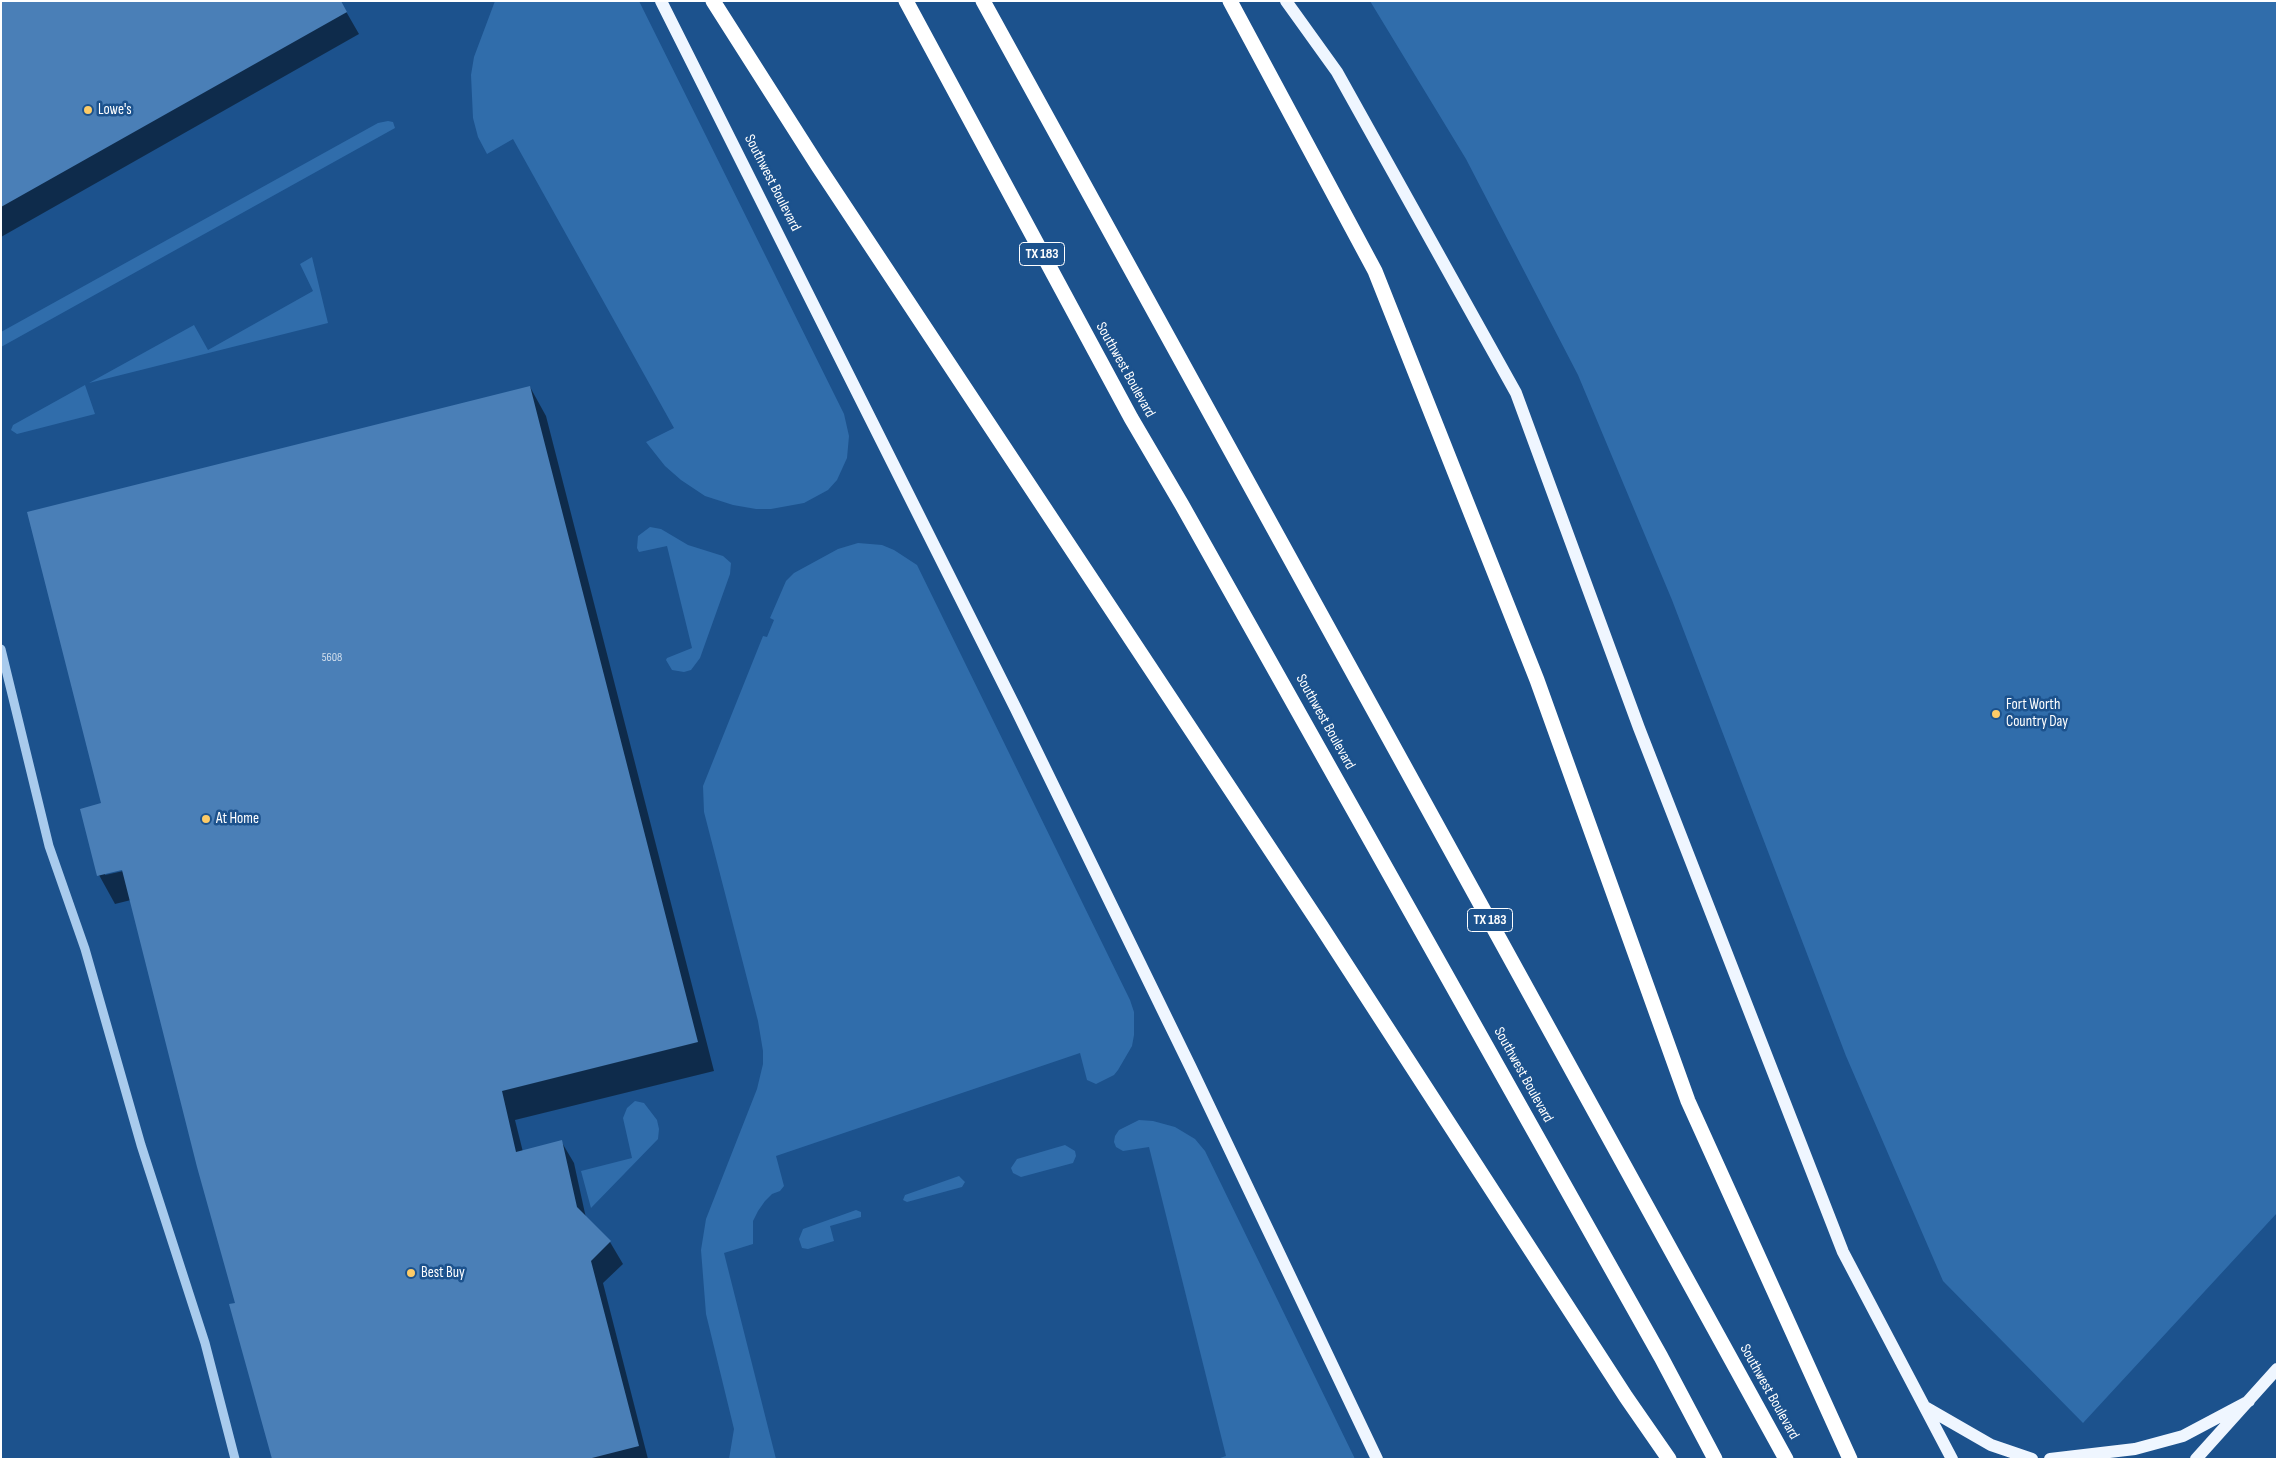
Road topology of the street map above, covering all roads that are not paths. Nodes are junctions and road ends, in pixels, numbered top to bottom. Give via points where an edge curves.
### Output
1 (661, 1) edge
2 (713, 1) edge
3 (906, 1) edge
4 (983, 1) edge
5 (1230, 1) edge
6 (1286, 1) edge
7 (1, 649) edge
8 (2277, 1369) edge
9 (2248, 1401) junction
10 (1925, 1407) junction
11 (235, 1459) edge
12 (1377, 1459) edge
13 (1669, 1459) edge
14 (1716, 1459) edge
15 (1786, 1459) edge
16 (1850, 1459) edge
17 (1952, 1459) edge
18 (2032, 1459) edge
19 (2050, 1459) edge
20 (2196, 1459) edge

1 - 12 main road, Southwest Boulevard via 1016,709
2 - 13 highway via 818,166
3 - 14 highway, Southwest Boulevard / TX 183 via 1131,418
4 - 15 highway, Southwest Boulevard / TX 183
5 - 16 highway via 1375,272 1537,680 1688,1101
6 - 10 main road via 1337,72 1516,393 1643,737 1843,1252
7 - 11 lane via 49,846 85,949 141,1145 205,1343
8 - 9 main road
9 - 19 main road via 2183,1436 2136,1449
9 - 20 main road
10 - 17 main road
10 - 18 main road via 1991,1445

